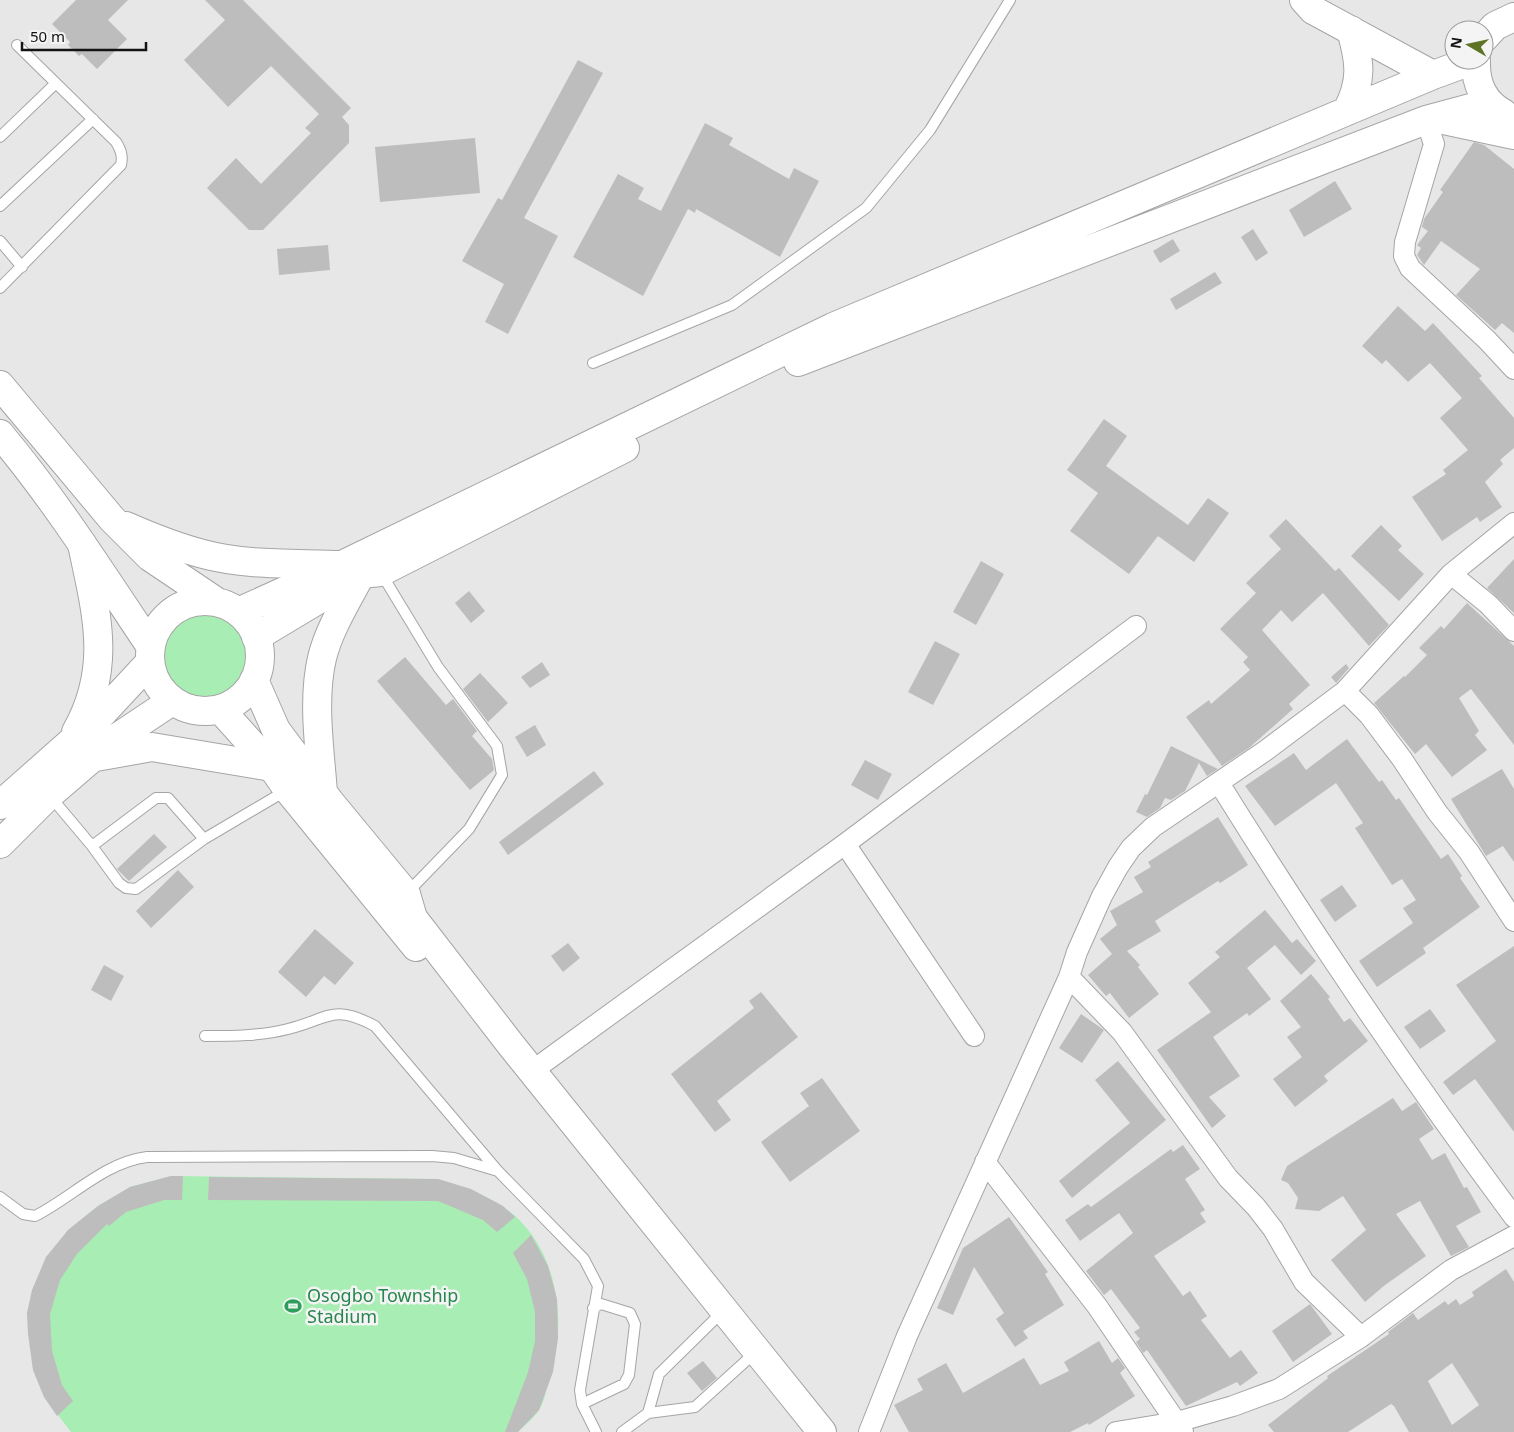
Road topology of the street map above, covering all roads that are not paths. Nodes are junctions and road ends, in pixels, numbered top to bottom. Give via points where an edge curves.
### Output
1 (1010, 0) edge
2 (1304, 0) edge
3 (1330, 0) edge
4 (1514, 17) edge
5 (1494, 27) edge
6 (1351, 30) junction
7 (17, 45) dead end
8 (1444, 58) edge
9 (1444, 61) edge
10 (1449, 70) edge
11 (1463, 70) edge
12 (55, 84) junction
13 (1489, 103) junction
14 (1347, 111) junction
15 (1514, 117) edge
16 (93, 119) junction
17 (1430, 119) junction
18 (1514, 135) edge
19 (0, 137) edge
20 (0, 206) edge
21 (0, 241) edge
22 (22, 267) junction
23 (0, 288) edge
24 (593, 363) dead end
25 (1514, 369) edge
26 (0, 385) edge
27 (0, 434) edge
28 (112, 519) junction
29 (1514, 523) edge
30 (82, 544) junction
31 (361, 571) junction
32 (1451, 574) junction
33 (227, 607) junction
34 (1136, 626) dead end
35 (1514, 631) edge
36 (256, 638) junction
37 (150, 654) junction
38 (254, 680) junction
39 (1345, 691) junction
40 (172, 701) junction
41 (220, 709) junction
42 (70, 743) junction
43 (92, 758) junction
44 (272, 767) junction
45 (1218, 783) junction
46 (288, 790) junction
47 (323, 793) junction
48 (49, 795) junction
49 (0, 805) edge
50 (204, 839) junction
51 (0, 844) edge
52 (845, 844) junction
53 (92, 846) junction
54 (406, 894) junction
55 (1514, 921) edge
56 (1069, 977) junction
57 (205, 1036) dead end
58 (974, 1036) dead end
59 (532, 1071) junction
60 (985, 1162) junction
61 (498, 1171) junction
62 (0, 1197) edge
63 (1514, 1217) edge
64 (1514, 1236) edge
65 (593, 1308) junction
66 (714, 1320) junction
67 (1361, 1337) junction
68 (747, 1360) junction
69 (582, 1404) junction
70 (648, 1413) junction
71 (1180, 1427) edge
72 (596, 1432) edge
73 (622, 1432) edge
74 (805, 1432) edge
75 (822, 1432) edge
76 (869, 1432) edge
77 (1116, 1432) edge

1 - 24 lane via 930,130 866,208 732,305
2 - 6 main road via 1313,10
3 - 8 main road
4 - 5 main road
6 - 9 main road
6 - 14 main road via 1359,65 1355,94
7 - 12 lane
10 - 14 main road
11 - 13 main road via 1477,83
12 - 16 lane
12 - 19 lane
13 - 15 main road
13 - 17 main road
14 - 31 main road via 833,327
16 - 20 lane
16 - 22 lane via 121,150 120,166
17 - 18 main road
17 - 25 street via 1434,144 1405,242 1404,256 1410,268
17 - 31 main road via 782,368
21 - 22 lane
22 - 23 lane
26 - 28 main road
27 - 30 main road via 28,467
28 - 31 main road via 204,555
28 - 33 main road via 150,557
29 - 32 street
30 - 37 main road
30 - 42 main road via 99,626 99,646 95,686 82,722
31 - 33 main road
31 - 36 main road
31 - 47 main road via 322,658 318,704
31 - 54 lane via 497,746 502,775 469,829
32 - 35 street via 1488,604
32 - 39 street
33 - 36 main road via 249,623
33 - 37 main road via 200,601 182,606 167,616 157,630
34 - 52 street
36 - 38 main road via 260,652
37 - 40 main road via 154,677
37 - 42 main road via 96,720
38 - 41 main road via 234,703
38 - 47 main road via 276,730
39 - 45 street
39 - 55 street via 1369,715 1402,759
40 - 41 main road via 195,711
40 - 43 main road
41 - 44 main road
42 - 49 main road
43 - 44 main road via 152,747
43 - 48 main road
44 - 46 main road
45 - 56 street via 1153,827 1131,848 1102,896
45 - 63 street via 1359,998
46 - 50 lane
46 - 66 main road
47 - 54 main road
48 - 51 main road
48 - 53 lane
50 - 53 lane via 168,798 162,797 156,798
50 - 53 lane via 136,888 126,888 119,883
52 - 58 street
52 - 59 street
54 - 59 main road via 413,918
56 - 60 street
56 - 67 street via 1122,1032 1228,1178 1273,1229 1304,1282
57 - 61 lane via 240,1036 289,1029 328,1014 356,1016 375,1026
59 - 75 main road
60 - 71 street via 1097,1306
60 - 76 street via 907,1336
61 - 62 lane via 454,1158 432,1156 146,1157 114,1167 35,1216 23,1214
61 - 65 lane via 584,1259 598,1286
64 - 67 street via 1451,1270
65 - 69 lane via 580,1390
65 - 69 lane via 601,1304 630,1313 635,1324 624,1384
66 - 68 main road
66 - 70 lane via 659,1374
67 - 71 street via 1278,1389
68 - 70 lane via 695,1407
68 - 74 main road
69 - 72 lane
70 - 73 lane
71 - 77 street

